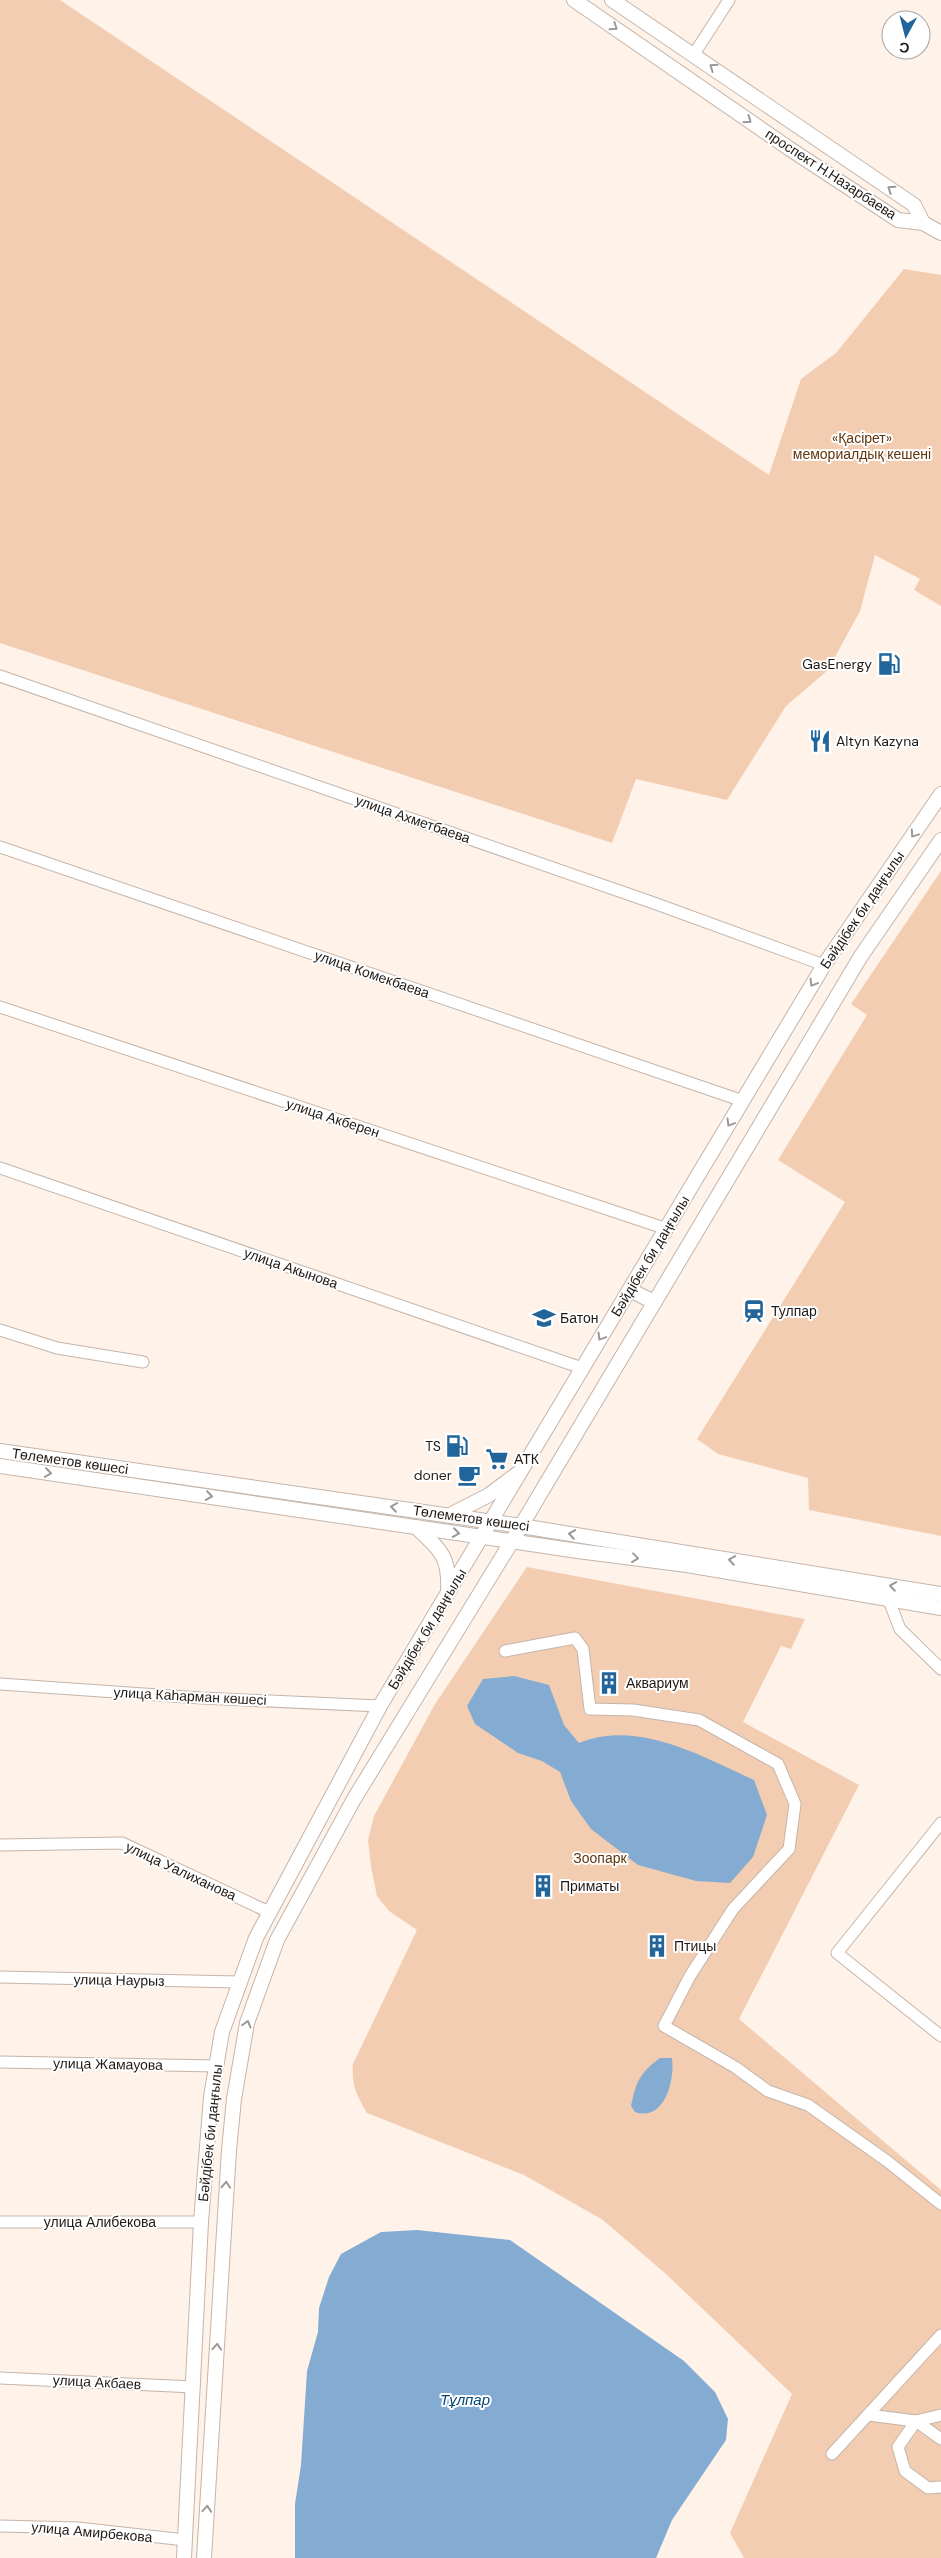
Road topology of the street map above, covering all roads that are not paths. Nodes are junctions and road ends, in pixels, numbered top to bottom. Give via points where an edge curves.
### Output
1 (574, 0) edge
2 (612, 0) edge
3 (729, 0) edge
4 (694, 54) junction
5 (923, 223) junction
6 (941, 233) edge
7 (0, 676) edge
8 (941, 794) edge
9 (941, 840) edge
10 (0, 847) edge
11 (824, 965) junction
12 (0, 1007) edge
13 (743, 1101) junction
14 (0, 1168) edge
15 (666, 1229) junction
16 (630, 1290) junction
17 (654, 1302) junction
18 (0, 1330) edge
19 (143, 1362) dead end
20 (582, 1368) junction
21 (0, 1451) edge
22 (0, 1466) edge
23 (522, 1471) junction
24 (450, 1515) junction
25 (492, 1522) junction
26 (521, 1526) junction
27 (416, 1527) junction
28 (483, 1536) junction
29 (512, 1541) junction
30 (941, 1594) edge
31 (447, 1595) junction
32 (888, 1598) junction
33 (941, 1608) edge
34 (505, 1652) dead end
35 (941, 1669) edge
36 (0, 1684) edge
37 (380, 1706) junction
38 (941, 1823) edge
39 (0, 1845) edge
40 (269, 1912) junction
41 (0, 1977) edge
42 (239, 1982) junction
43 (941, 2036) edge
44 (0, 2062) edge
45 (217, 2066) junction
46 (941, 2204) edge
47 (0, 2222) edge
48 (201, 2222) junction
49 (941, 2335) edge
50 (0, 2378) edge
51 (194, 2387) junction
52 (868, 2415) junction
53 (941, 2416) edge
54 (916, 2420) junction
55 (941, 2439) edge
56 (832, 2454) dead end
57 (941, 2487) edge
58 (0, 2526) edge
59 (185, 2540) junction
60 (184, 2558) edge
61 (204, 2558) edge

1 -> 5 main road, проспект Н.Назарбаева via 898,220
2 - 4 main road, проспект Н.Назарбаева
3 - 4 street
5 -> 4 main road, проспект Н.Назарбаева via 914,205
5 - 6 main road
7 - 11 street, улица Ахметбаева
8 -> 11 main road, Бәйдібек би даңғылы
9 - 17 main road, Бәйдібек би даңғылы via 861,956
10 - 13 street, улица Комекбаева
11 -> 13 main road, Бәйдібек би даңғылы
12 - 15 street, улица Акберен
13 -> 15 main road, Бәйдібек би даңғылы
14 - 20 street, улица Акынова
15 - 16 main road, Бәйдібек би даңғылы
16 - 17 main road
16 -> 20 main road, Бәйдібек би даңғылы
17 - 26 main road, Бәйдібек би даңғылы
18 - 19 street via 57,1348
20 - 23 main road, Бәйдібек би даңғылы
24 -> 21 main road, Төлеметов көшесі
22 -> 27 main road, Төлеметов көшесі
23 - 24 main road via 489,1495
23 - 25 main road, Бәйдібек би даңғылы
24 - 25 main road, Төлеметов көшесі
25 - 26 main road, Төлеметов көшесі
25 - 28 main road, Бәйдібек би даңғылы
26 - 29 main road, Бәйдібек би даңғылы
30 -> 26 main road, Төлеметов көшесі
27 -> 28 main road, Төлеметов көшесі
27 - 31 main road via 444,1555 448,1566
28 - 29 main road, Төлеметов көшесі
28 - 31 main road, Бәйдібек би даңғылы
29 -> 32 main road, Төлеметов көшесі via 687,1565
61 -> 29 main road, Бәйдібек би даңғылы via 229,2150 247,2023 277,1940 354,1799
31 - 37 main road, Бәйдібек би даңғылы
32 - 33 main road, Төлеметов көшесі
32 - 35 street via 900,1629
34 - 46 street via 575,1638 583,1649 590,1709 633,1710 699,1720 778,1764 795,1804 789,1850 733,1910 690,1976 664,2026 736,2067 768,2091 808,2105
36 - 37 street, улица Каһарман көшесі
37 - 40 main road, Бәйдібек би даңғылы
38 - 43 street via 837,1953
39 - 40 street, улица Уалиханова via 122,1843
40 - 42 main road, Бәйдібек би даңғылы
41 - 42 street, улица Наурыз
42 - 45 main road, Бәйдібек би даңғылы via 222,2032
44 - 45 street, улица Жамауова
45 - 48 main road, Бәйдібек би даңғылы via 211,2097
47 - 48 street, улица Алибекова
48 - 51 main road, Бәйдібек би даңғылы
49 - 52 street
50 - 51 street, улица Акбаев
51 - 59 main road, Бәйдібек би даңғылы
52 - 54 street
52 - 56 street
53 - 54 street
54 - 55 street
54 - 57 street via 898,2447 905,2471 928,2488
58 - 59 street, улица Амирбекова via 78,2528
59 - 60 main road, Бәйдібек би даңғылы

